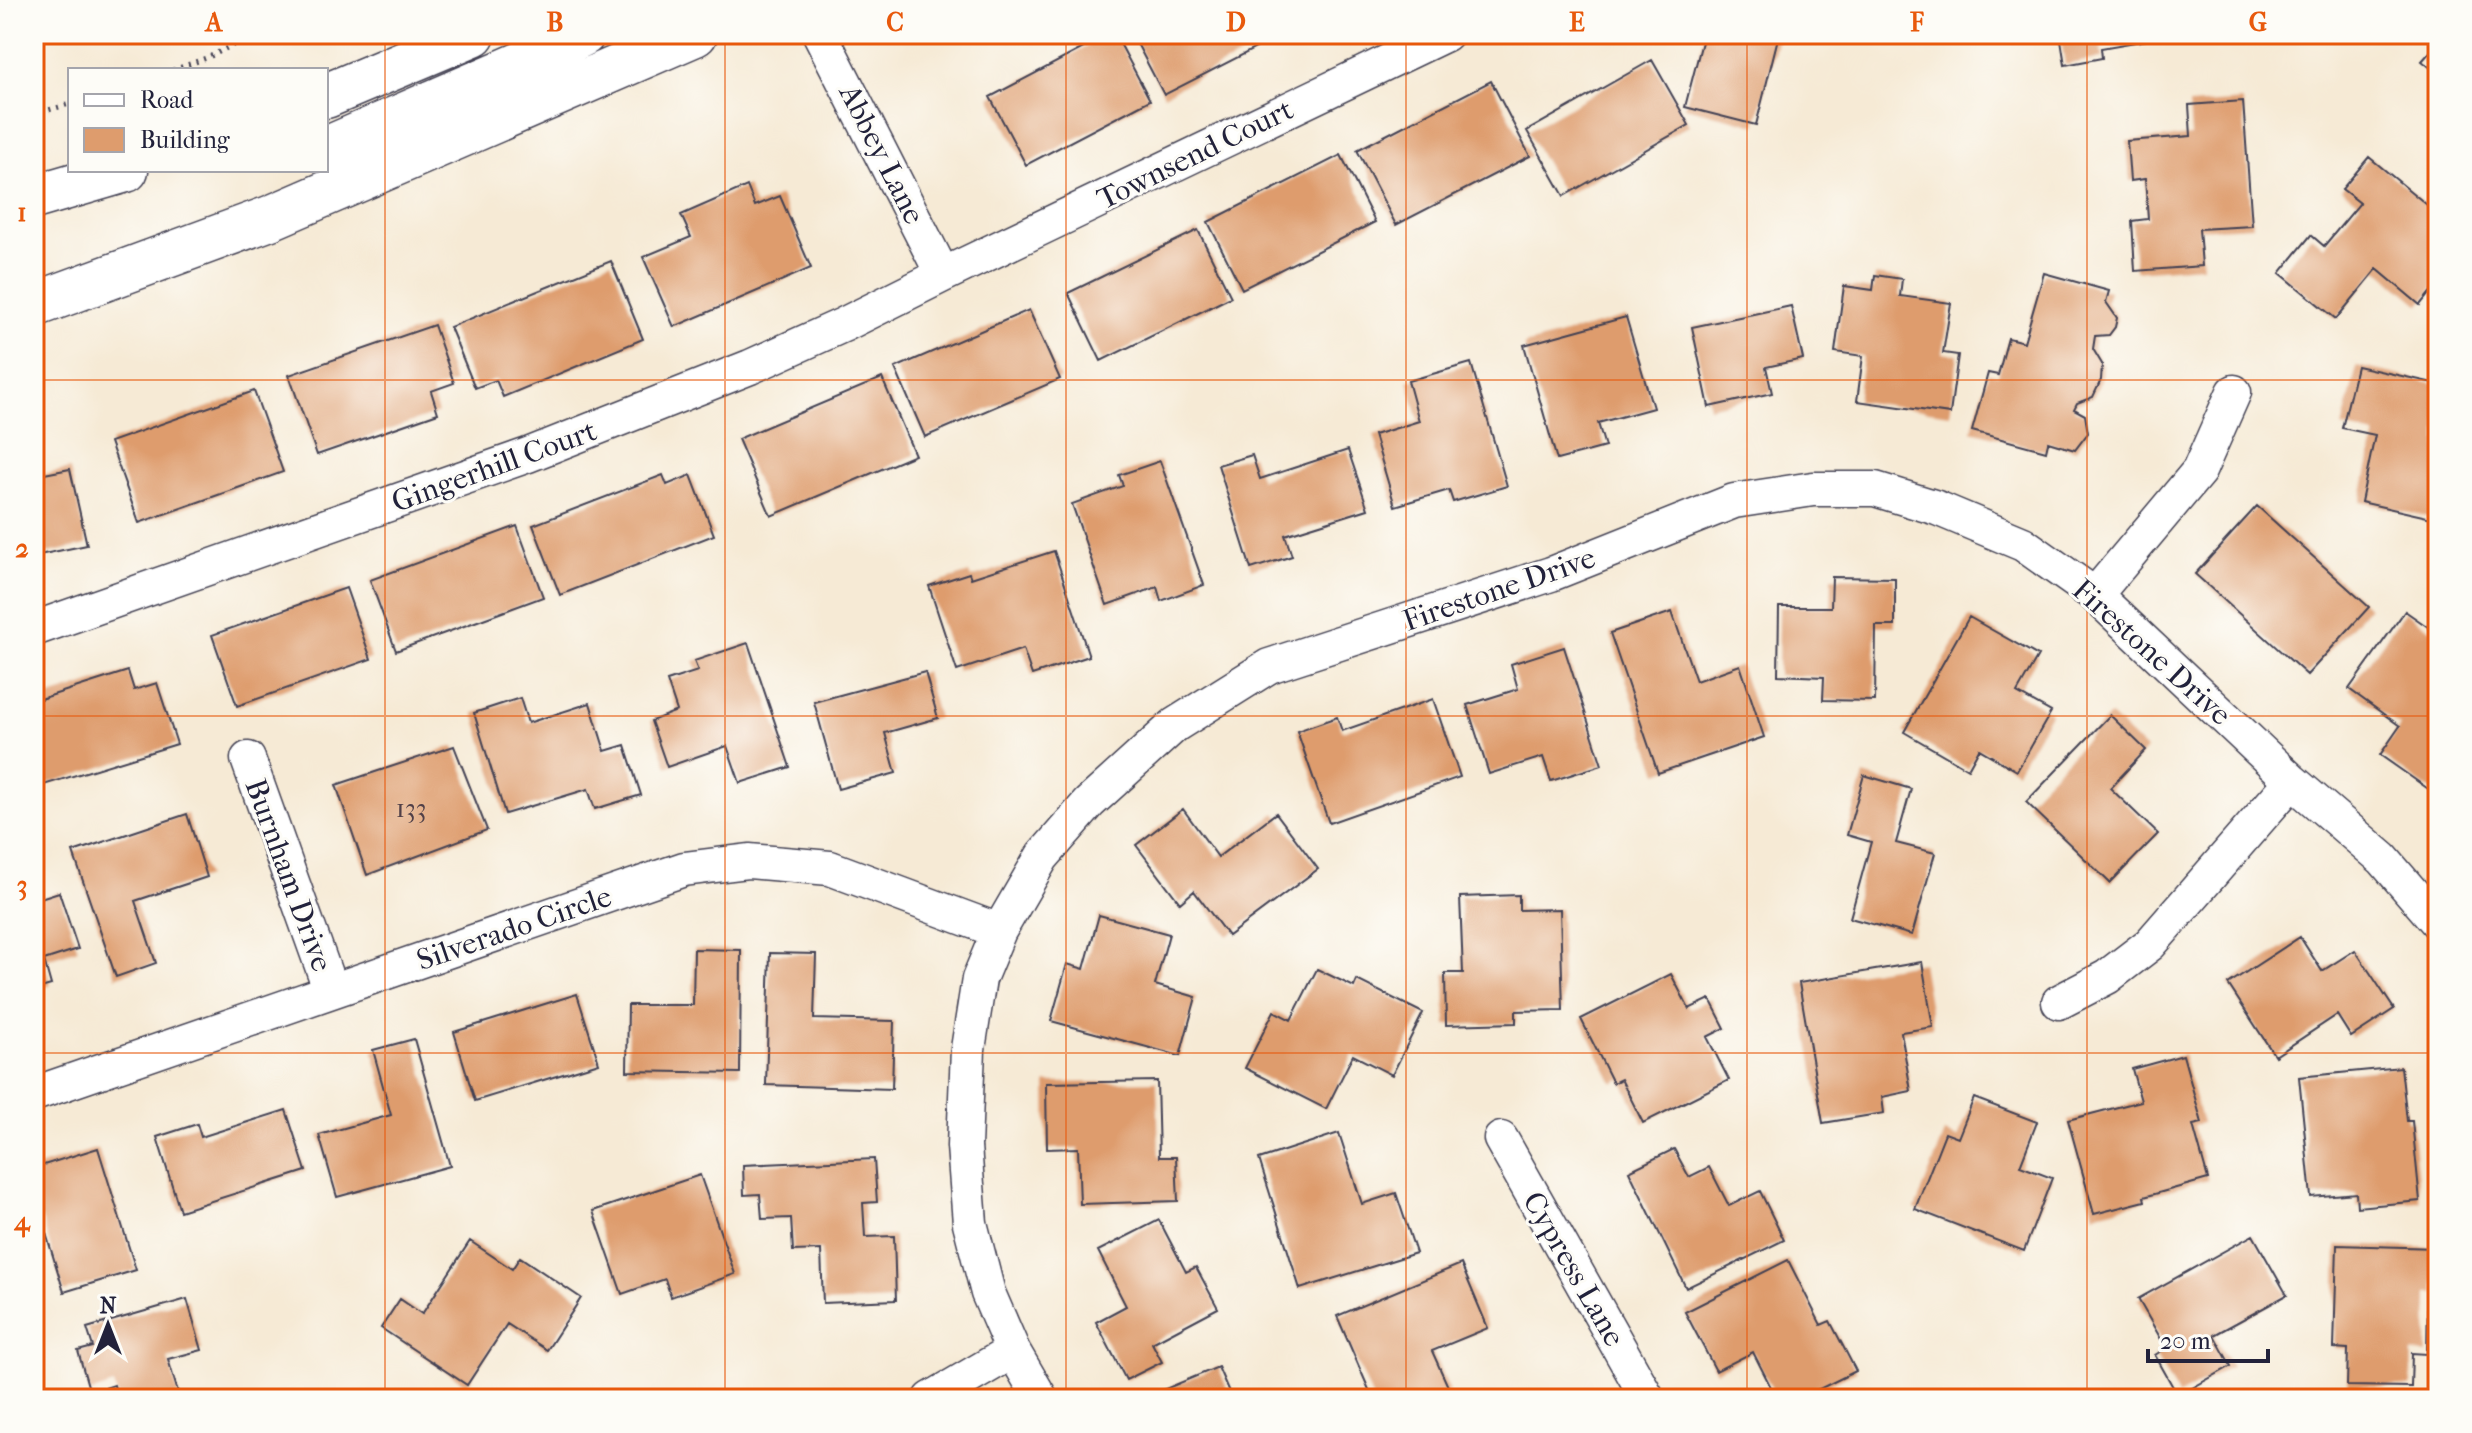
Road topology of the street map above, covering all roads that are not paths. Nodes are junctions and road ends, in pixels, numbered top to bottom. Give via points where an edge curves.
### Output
1 (473, 34) edge
2 (583, 34) edge
3 (695, 34) edge
4 (820, 34) edge
5 (1446, 34) edge
6 (328, 95) edge
7 (328, 148) edge
8 (119, 172) edge
9 (303, 172) edge
10 (34, 197) edge
11 (270, 218) junction
12 (943, 275) junction
13 (34, 305) edge
14 (2234, 392) dead end
15 (2095, 595) junction
16 (34, 629) edge
17 (248, 759) dead end
18 (2292, 781) junction
19 (2438, 923) edge
20 (999, 931) junction
21 (331, 991) junction
22 (2059, 1002) dead end
23 (34, 1094) edge
24 (1501, 1139) dead end
25 (1013, 1351) junction
26 (931, 1399) edge
27 (1041, 1399) edge
28 (1648, 1399) edge

1 - 6 main road
2 - 7 main road
3 - 11 main road
4 - 12 street, Abbey Lane
5 - 12 street, Townsend Court
8 - 10 main road
9 - 11 main road
11 - 13 main road
12 - 16 street, Gingerhill Court via 843,325 641,412
14 - 15 street via 2199,471
15 - 18 street, Firestone Drive
15 - 20 street, Firestone Drive via 2023,544 1875,489 1813,489 1734,501 1551,574 1269,666 1175,725 1089,803 1042,857
17 - 21 street, Burnham Drive
18 - 19 street, Firestone Drive via 2383,859
18 - 22 street via 2150,944 2107,977
20 - 21 street, Silverado Circle via 830,868 749,861 684,869
20 - 25 street, Firestone Drive via 979,979 968,1049 964,1146 970,1223 988,1293
21 - 23 street, Silverado Circle
24 - 28 street, Cypress Lane
25 - 26 street
25 - 27 street, Firestone Drive

